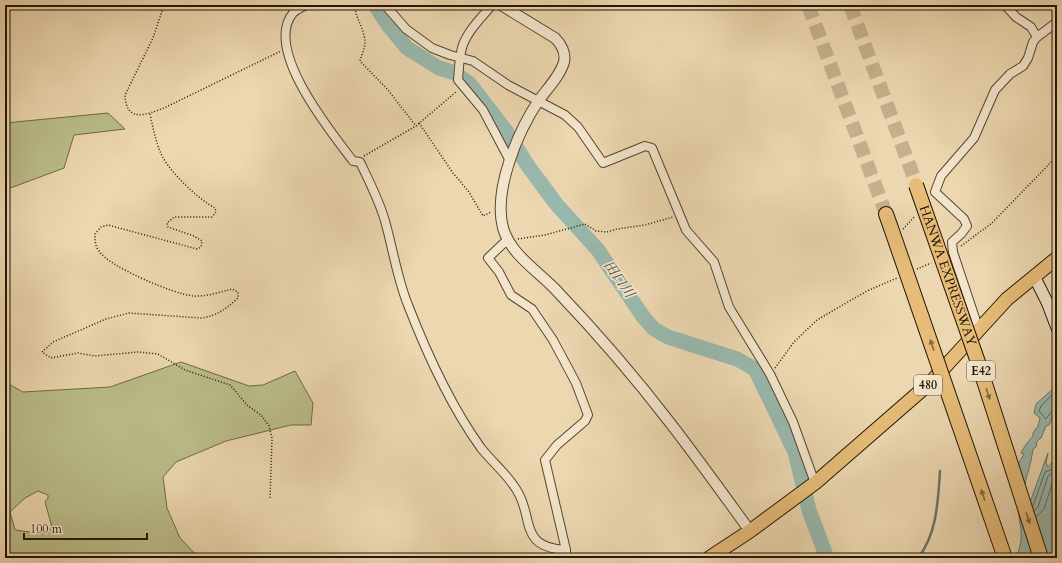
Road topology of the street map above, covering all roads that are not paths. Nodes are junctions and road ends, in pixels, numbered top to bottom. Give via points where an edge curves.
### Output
1 (306, 5) edge
2 (385, 5) edge
3 (492, 5) edge
4 (501, 5) edge
5 (1005, 5) edge
6 (1057, 22) edge
7 (1037, 36) junction
8 (460, 61) junction
9 (539, 101) junction
10 (512, 156) junction
11 (914, 180) tunnel mouth
12 (886, 214) tunnel mouth
13 (508, 241) junction
14 (1057, 258) edge
15 (1034, 276) junction
16 (1057, 328) edge
17 (979, 330) junction
18 (813, 484) junction
19 (750, 531) junction
20 (566, 554) edge
21 (710, 558) edge
22 (1005, 558) edge
23 (1041, 558) edge

1 - 20 street via 293,12 286,26 286,49 307,98 353,161 360,162 381,206 407,304 447,390 482,448 518,491 532,534 541,544
2 - 8 street via 406,29 423,43
3 - 8 street via 467,38
4 - 9 street via 552,35 561,45 564,62
5 - 7 street via 1016,18 1031,27
6 - 7 street
7 - 17 street via 1023,66 1010,74 995,90 974,138 941,176 935,192 964,219 967,226 952,242 953,252
8 - 9 street via 473,61 508,85
8 - 10 street via 460,83 483,110
9 - 10 street via 521,130
9 - 18 street via 564,115 578,127 603,163 650,146 686,230 714,262 730,307 770,374 793,422
10 - 13 street via 501,211
11 -> 23 highway, HANWA EXPRESSWAY / E42, bridge via 979,365
22 -> 12 highway, bridge
13 - 19 street via 559,293 643,388
13 - 20 street via 488,258 511,295 532,309 553,340 576,383 588,416 545,460
14 - 15 highway, 480
15 - 16 main road
15 - 17 highway, 480 via 1007,299
17 - 18 highway, 480 via 931,382
18 - 19 highway, 480
19 - 21 highway, 480

